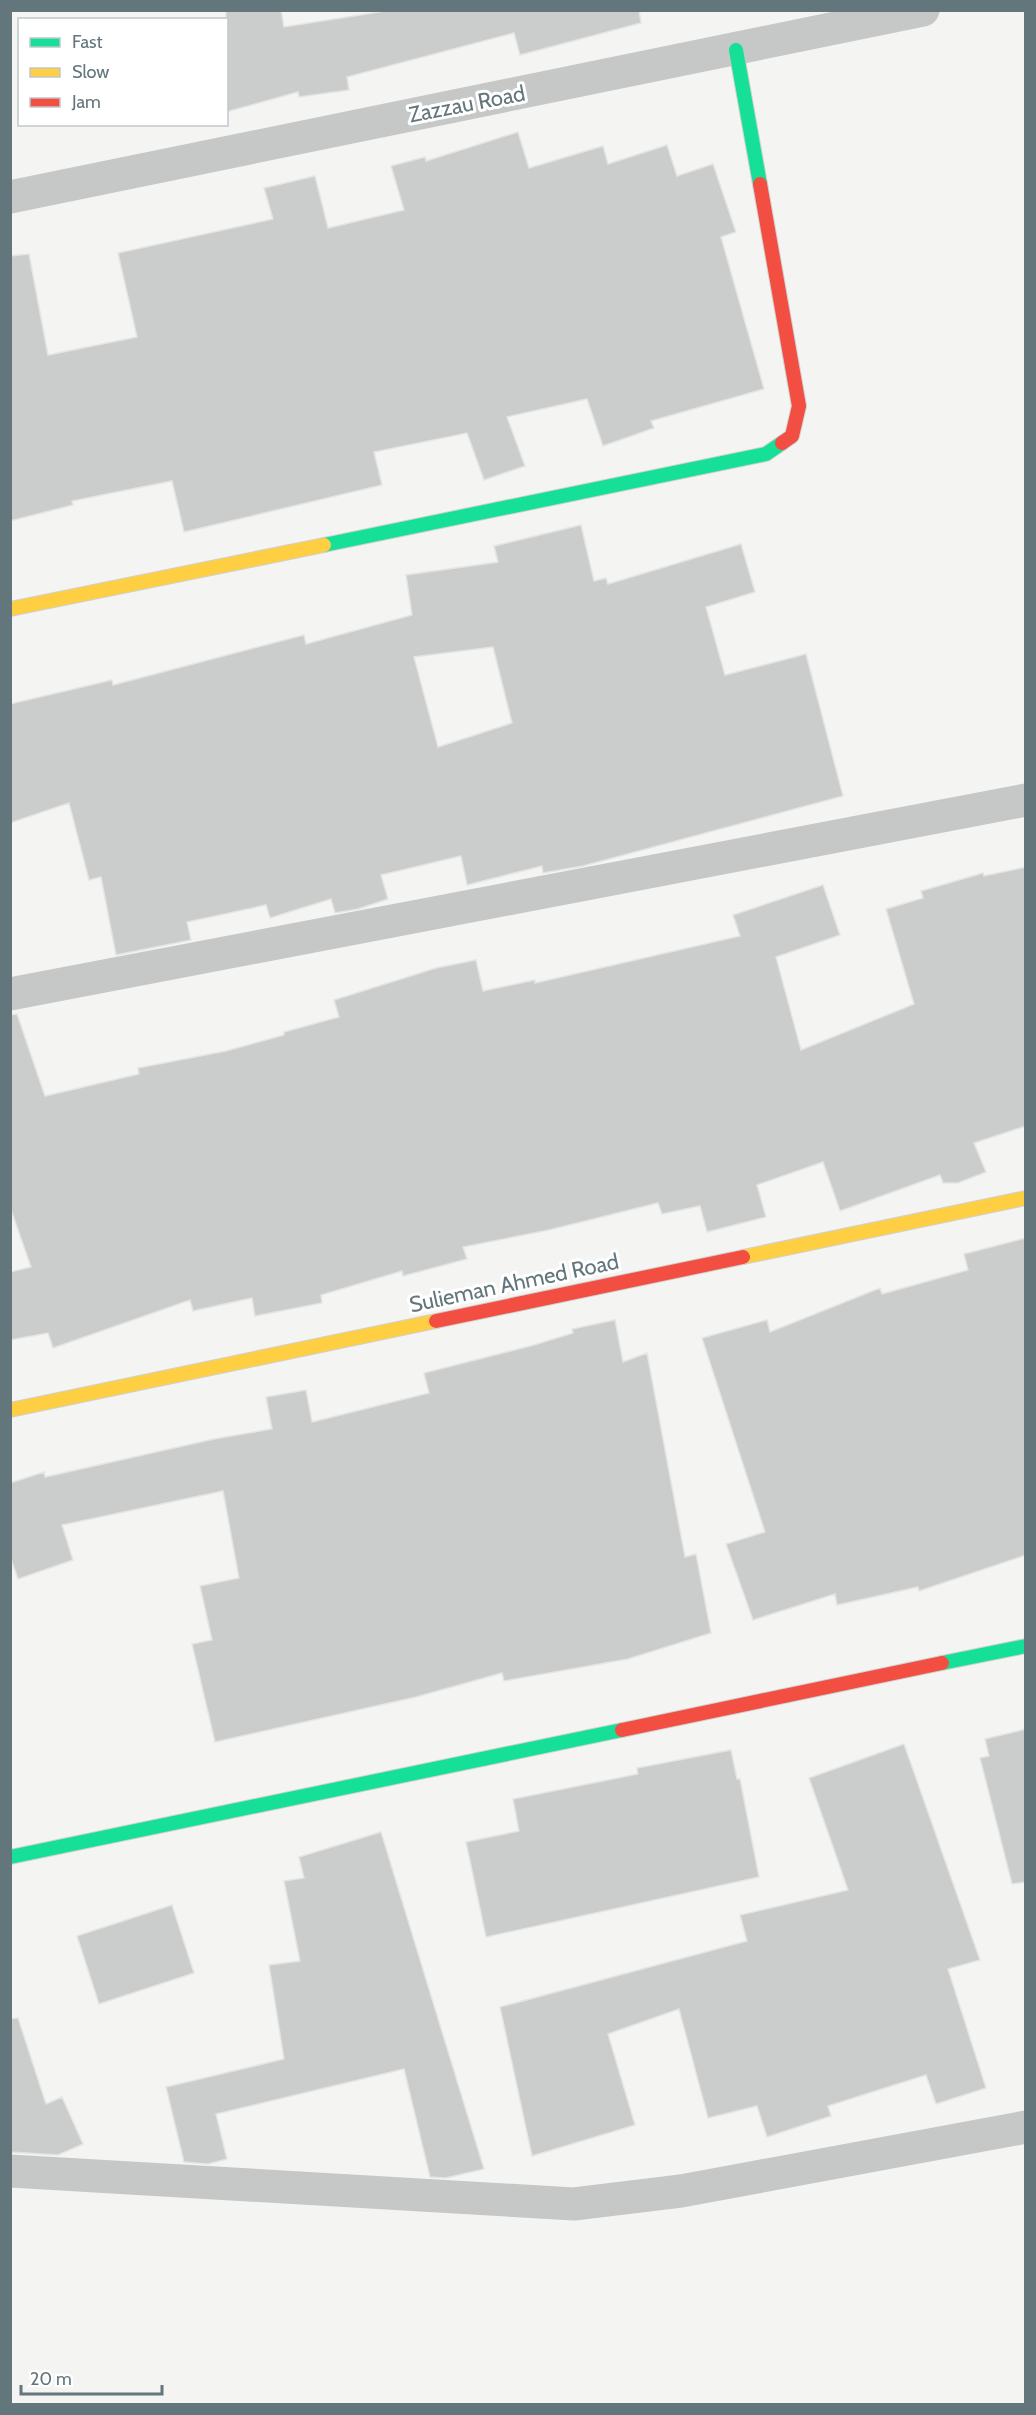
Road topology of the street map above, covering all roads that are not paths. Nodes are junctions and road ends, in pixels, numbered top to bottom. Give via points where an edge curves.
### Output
1 (923, 10) edge
2 (736, 50) junction
3 (10, 196) edge
4 (10, 609) edge
5 (1026, 800) edge
6 (10, 994) edge
7 (1026, 1198) edge
8 (10, 1410) edge
9 (1026, 1646) edge
10 (10, 1857) edge
11 (1026, 2127) edge
12 (10, 2171) edge

1 - 2 street, Zazzau Road
2 - 3 street, Zazzau Road
2 - 4 street via 799,406 792,436 766,454
5 - 6 street
7 - 8 street, Sulieman Ahmed Road
9 - 10 street
11 - 12 street via 681,2191 574,2204

